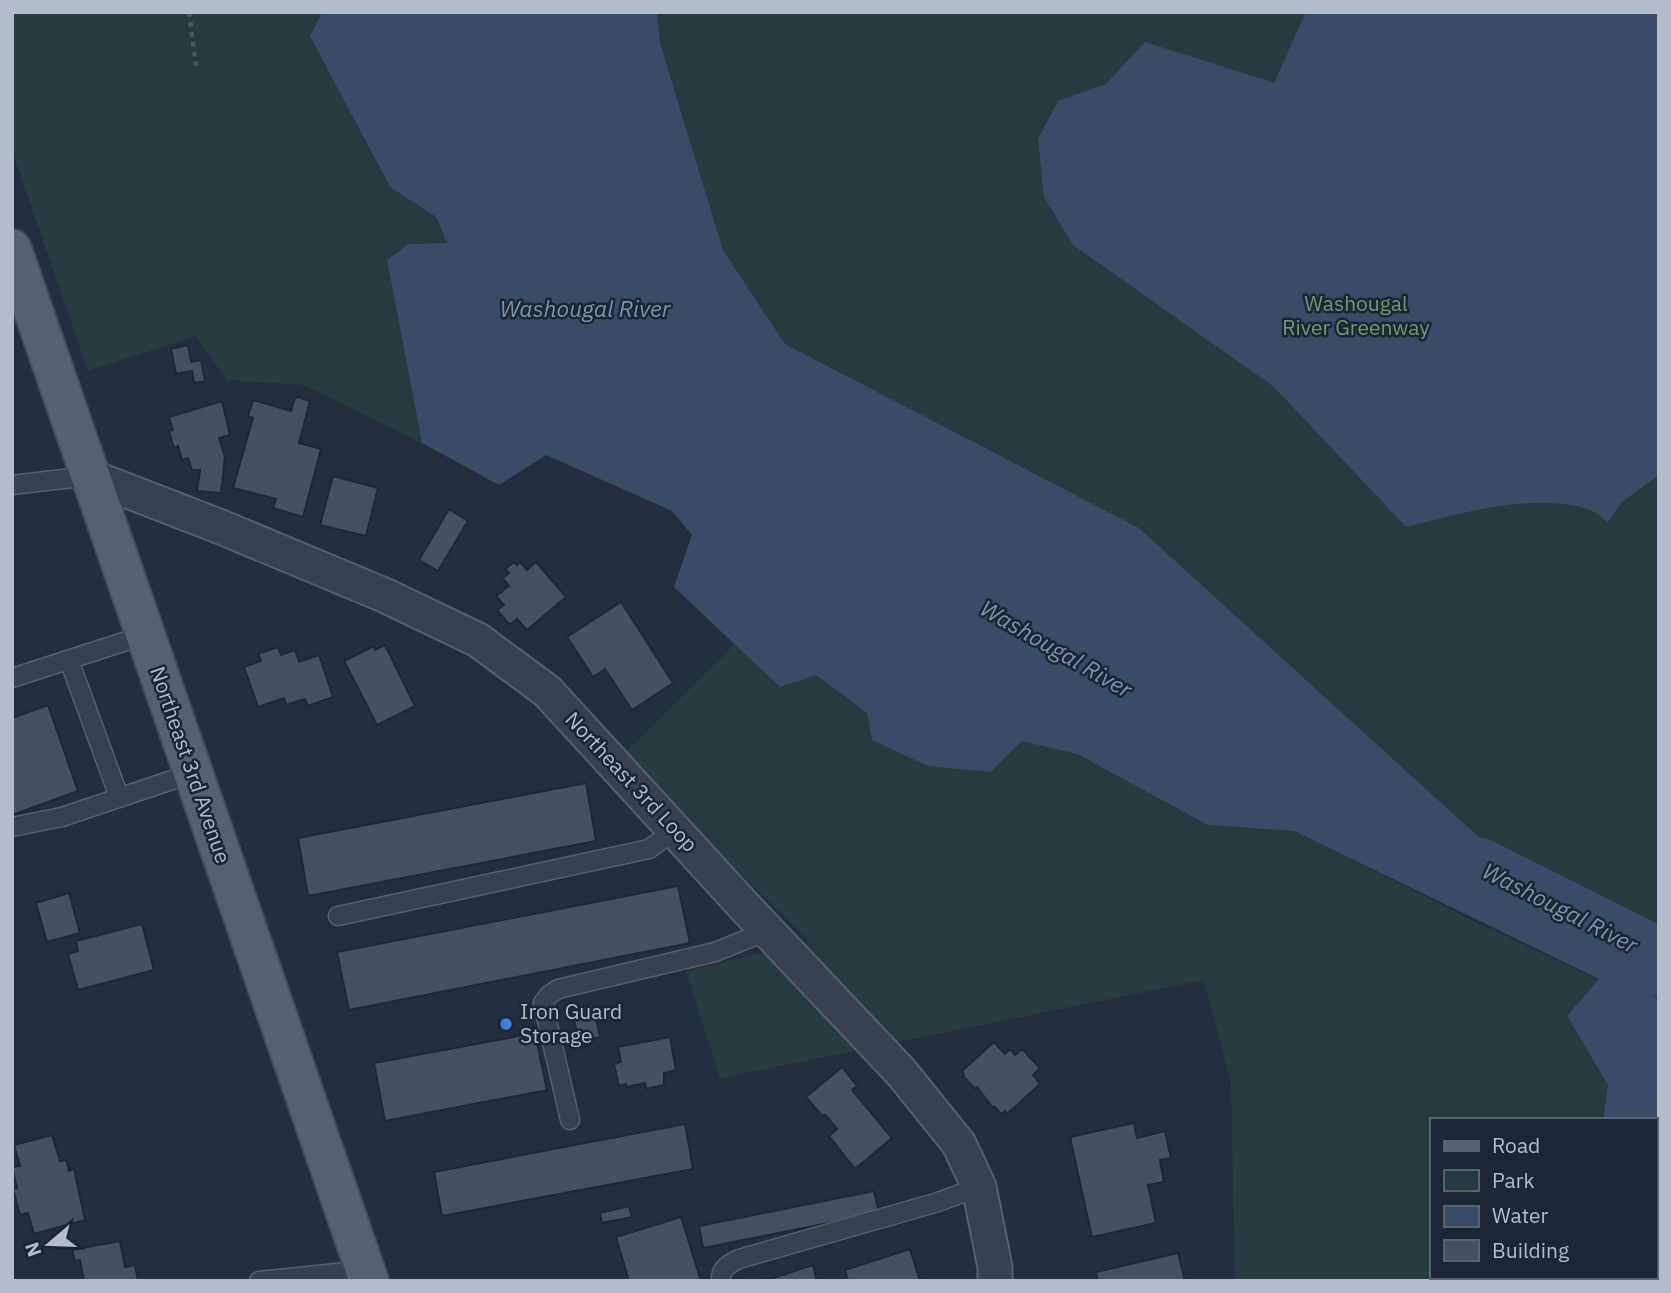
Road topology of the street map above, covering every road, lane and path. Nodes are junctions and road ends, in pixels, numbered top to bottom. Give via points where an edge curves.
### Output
1 (189, 12) edge
2 (196, 66) dead end
3 (12, 249) edge
4 (89, 476) junction
5 (12, 485) edge
6 (145, 635) junction
7 (69, 660) junction
8 (12, 677) edge
9 (193, 773) junction
10 (119, 797) junction
11 (12, 827) edge
12 (675, 830) junction
13 (338, 916) dead end
14 (767, 931) junction
15 (570, 1120) dead end
16 (979, 1187) junction
17 (367, 1275) edge
18 (259, 1281) edge
19 (721, 1281) edge
20 (995, 1281) edge

1 - 2 path
3 - 4 main road, Northeast 3rd Avenue
4 - 5 lane
4 - 6 main road, Northeast 3rd Avenue
4 - 12 street, Northeast 3rd Loop via 384,595 478,640 547,691
6 - 7 lane
6 - 9 main road, Northeast 3rd Avenue
7 - 8 lane
7 - 10 lane
9 - 10 lane
9 - 17 main road, Northeast 3rd Avenue
10 - 11 lane via 62,817
12 - 13 lane via 649,849
12 - 14 street, Northeast 3rd Loop
14 - 15 lane via 715,952 558,989 549,995 543,1003
14 - 16 street, Northeast 3rd Loop via 901,1072 958,1143
16 - 19 lane via 739,1259 726,1266
16 - 20 street, Northeast 3rd Loop
17 - 18 lane

